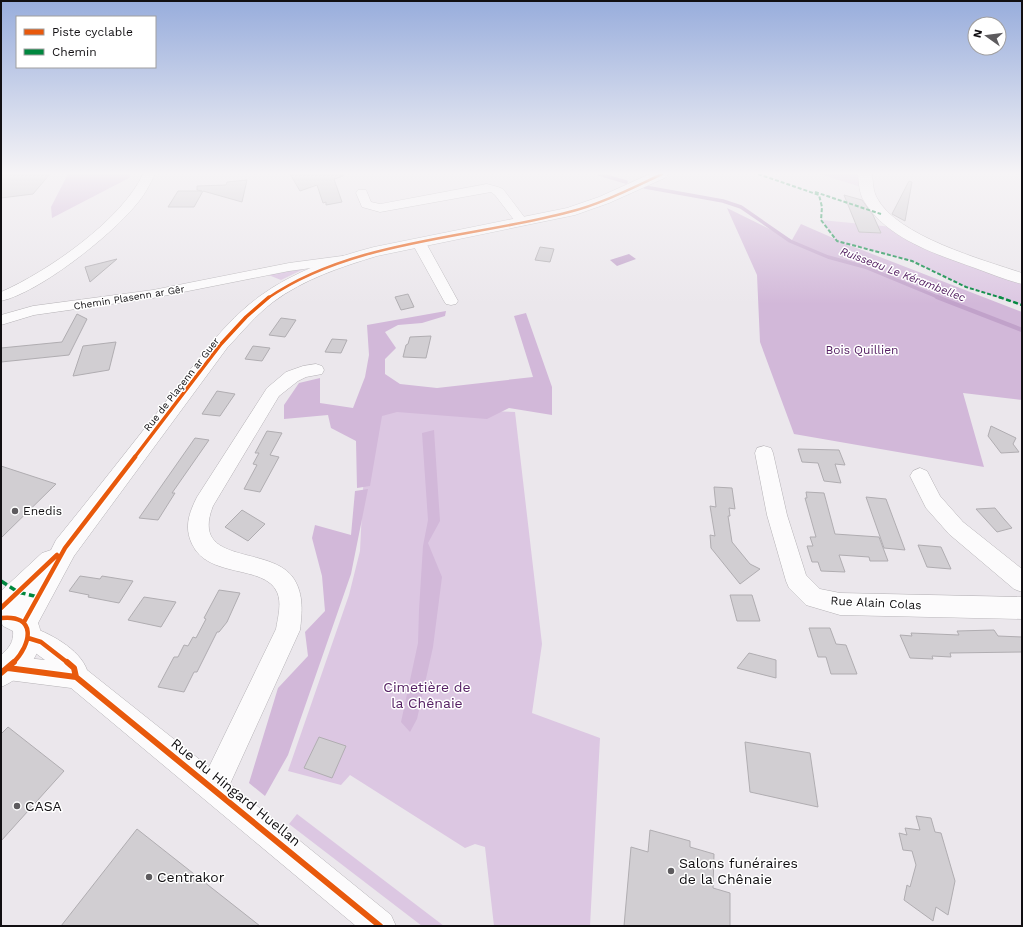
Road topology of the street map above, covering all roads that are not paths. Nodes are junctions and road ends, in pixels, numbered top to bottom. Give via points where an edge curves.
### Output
1 (117, 217) edge
2 (518, 217) edge
3 (545, 217) edge
4 (885, 217) edge
5 (522, 222) junction
6 (419, 243) junction
7 (350, 259) junction
8 (256, 274) junction
9 (1022, 279) edge
10 (286, 287) junction
11 (1, 297) edge
12 (452, 301) dead end
13 (1, 320) edge
14 (316, 370) dead end
15 (764, 453) dead end
16 (920, 476) dead end
17 (65, 548) junction
18 (1022, 582) edge
19 (1, 608) edge
20 (1022, 608) edge
21 (18, 626) edge
22 (4, 670) edge
23 (76, 677) junction
24 (213, 789) junction
25 (380, 926) edge

1 - 11 street via 62,262 28,284
2 - 5 street
3 - 5 main road, Rue de Plaçenn ar Guer
4 - 9 main road via 904,231 940,249
5 - 6 main road, Rue de Plaçenn ar Guer
6 - 7 main road, Rue de Plaçenn ar Guer
6 - 12 street
7 - 8 street, Chemin Plasenn ar Gêr
7 - 10 main road, Rue de Plaçenn ar Guer via 310,274
8 - 10 street
8 - 13 street, Chemin Plasenn ar Gêr via 153,294 33,311
10 - 17 main road, Rue de Plaçenn ar Guer via 257,307 221,344
14 - 24 street via 296,374 281,383 273,392 204,503 197,523 200,539 214,556 270,570 285,584 290,604 288,630
15 - 20 street, Rue Alain Colas via 777,515 797,581 814,598 840,604
16 - 18 street via 933,502 956,528
17 - 19 main road, Rue de Plaçenn ar Guer
17 - 21 main road, Rue de Plaçenn ar Guer
21 - 22 main road, Rue de Plaçenn ar Guer via 24,648 18,658
21 - 23 street, Rue du Hingard Huellan via 74,668
22 - 23 street via 31,670
23 - 24 street, Rue du Hingard Huellan
24 - 25 street, Rue du Hingard Huellan

